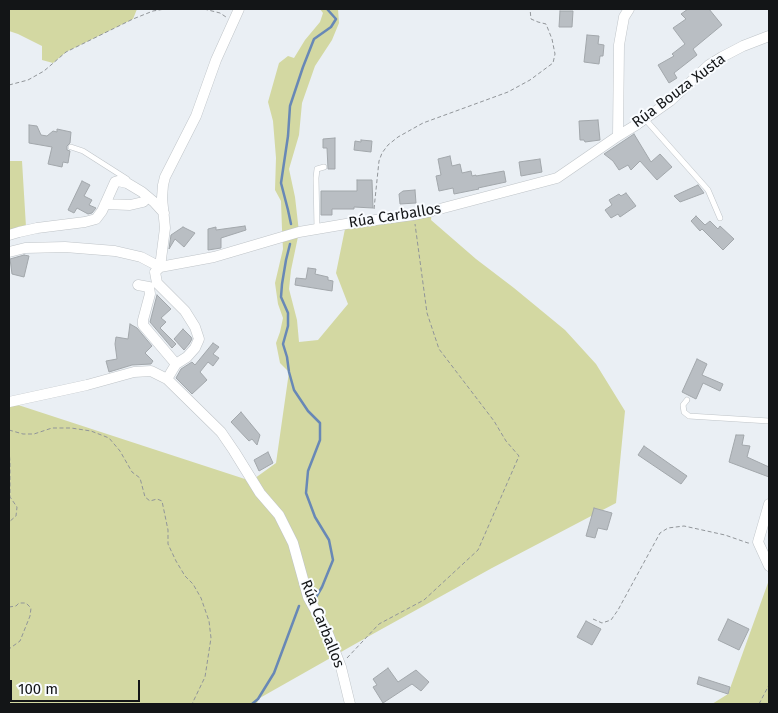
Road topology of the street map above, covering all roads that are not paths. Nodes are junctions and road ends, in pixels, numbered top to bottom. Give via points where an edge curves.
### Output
1 (239, 9) edge
2 (630, 9) edge
3 (769, 36) edge
4 (645, 119) junction
5 (618, 136) junction
6 (71, 147) dead end
7 (324, 168) dead end
8 (127, 183) junction
9 (148, 197) junction
10 (105, 204) junction
11 (165, 214) junction
12 (720, 218) dead end
13 (317, 228) junction
14 (9, 235) edge
15 (9, 252) edge
16 (160, 266) junction
17 (138, 286) dead end
18 (176, 364) junction
19 (167, 379) junction
20 (687, 400) dead end
21 (9, 402) edge
22 (769, 421) edge
23 (769, 504) edge
24 (769, 566) edge
25 (350, 704) edge

1 - 11 street via 196,116 165,177 162,191
2 - 5 street via 624,17 619,45
3 - 4 street, Rúa Bouza Xusta via 722,57
4 - 5 street, Rúa Bouza Xusta
4 - 12 lane via 708,190
5 - 13 street, Rúa Carballos via 557,178 413,215
6 - 8 lane via 127,179
7 - 13 lane via 318,169 316,178
8 - 9 street
8 - 10 street via 115,182
9 - 10 street via 143,202 130,205
9 - 11 street
10 - 14 street via 96,219
11 - 16 street
13 - 16 street, Rúa Carballos via 214,257
15 - 16 street via 65,247 115,251
16 - 18 street via 155,272 157,283 185,311 199,339 187,357
17 - 18 street via 149,287 150,294 143,325
18 - 19 street
19 - 21 street, Rúa Carballos via 150,371 134,372
19 - 25 street, Rúa Carballos via 221,432 251,481 279,514 293,543 308,597 327,631 341,667
20 - 22 lane via 683,404 684,412 689,416
23 - 24 street via 758,542

